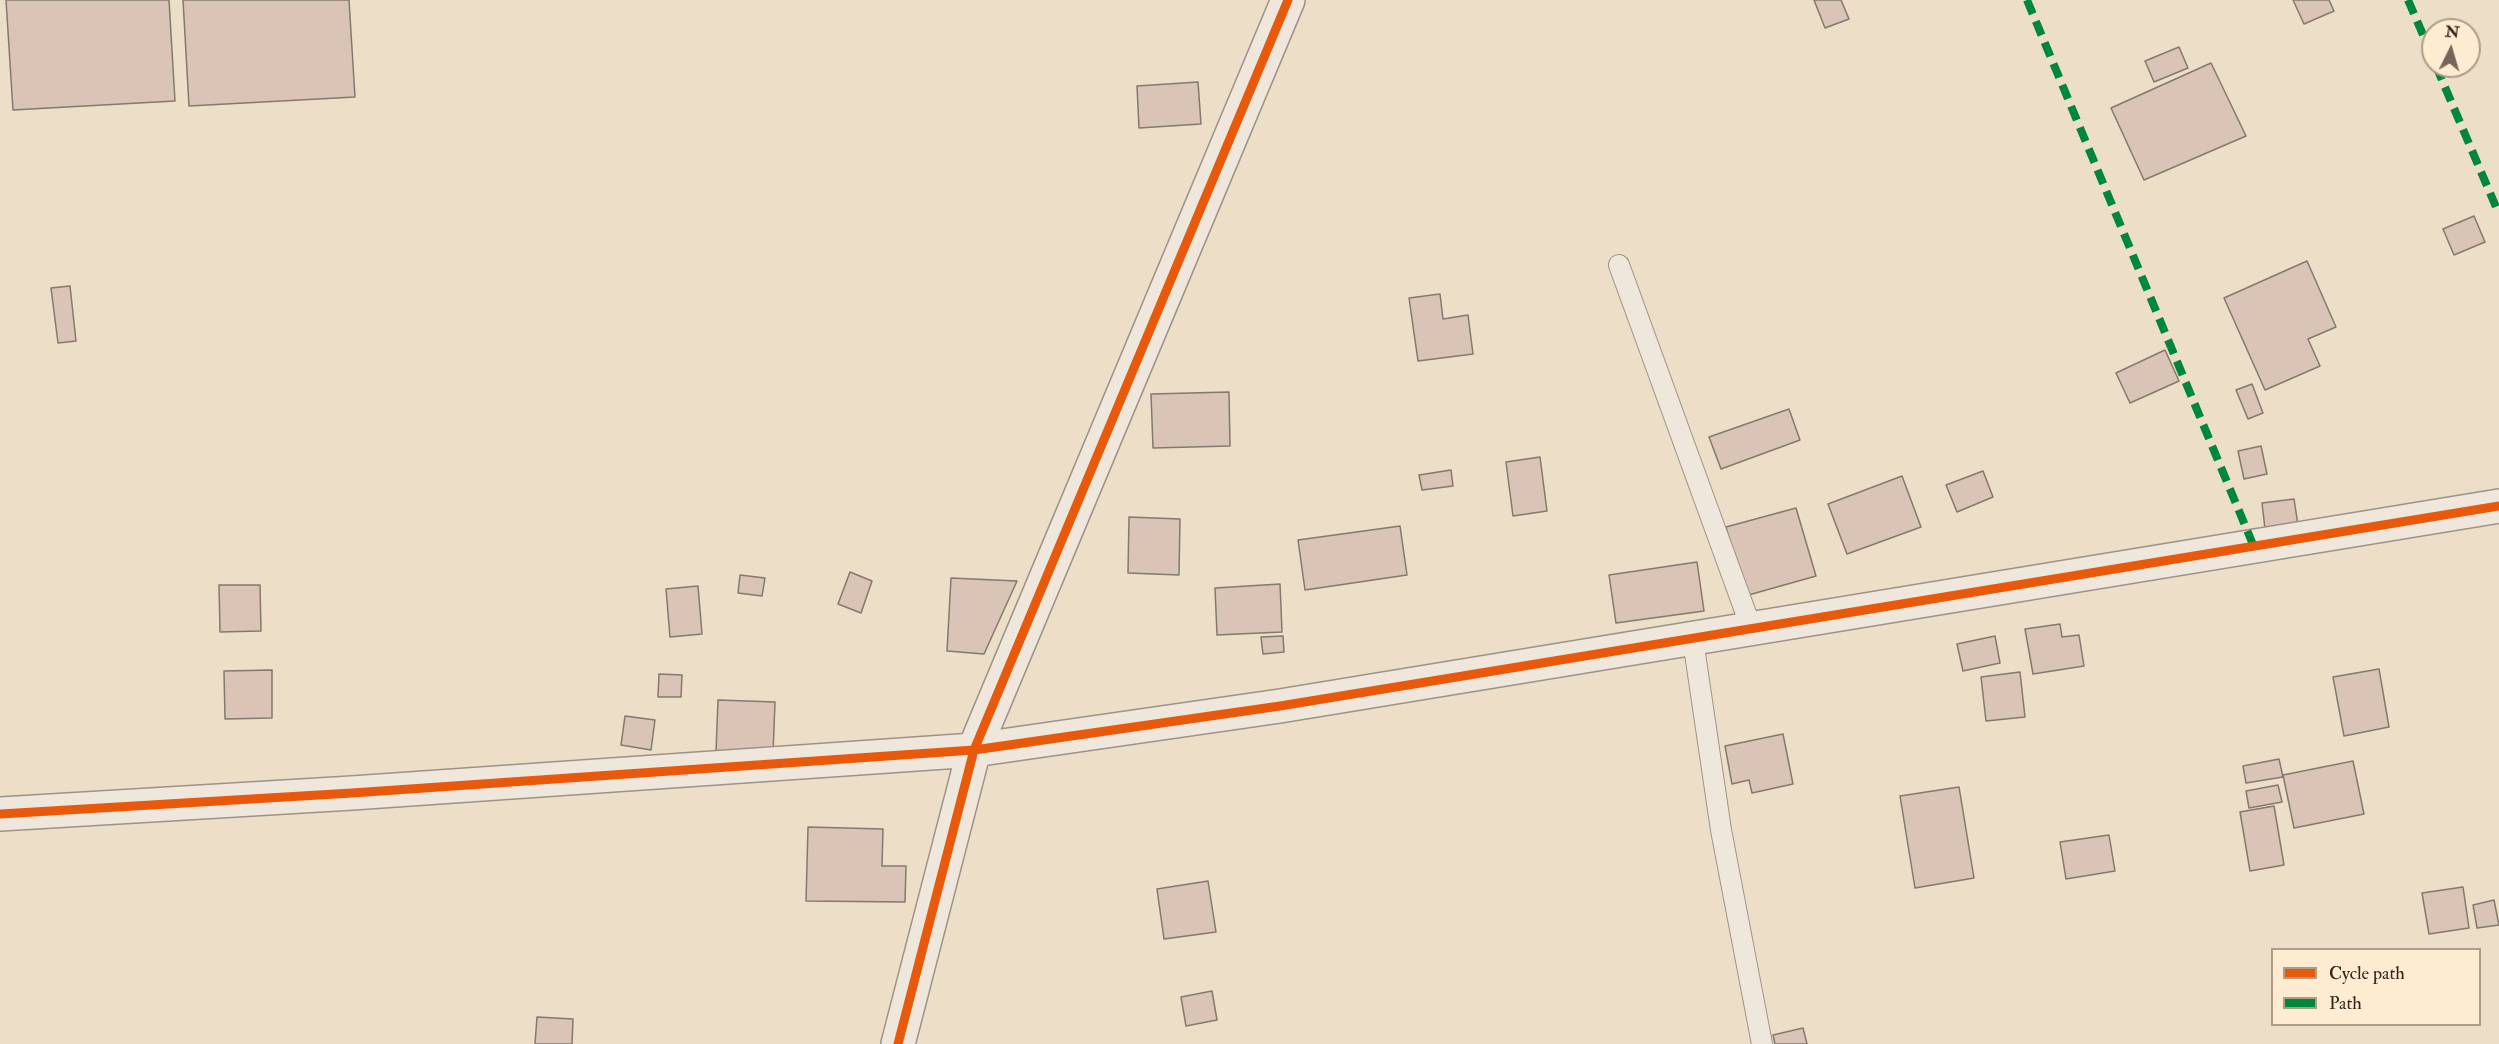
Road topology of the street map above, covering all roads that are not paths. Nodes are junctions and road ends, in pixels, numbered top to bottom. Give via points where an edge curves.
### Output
1 (1288, 0) edge
2 (1619, 265) dead end
3 (2499, 506) edge
4 (1752, 630) junction
5 (1693, 640) junction
6 (974, 750) junction
7 (0, 814) edge
8 (898, 1044) edge
9 (1762, 1044) edge

1 - 6 street
2 - 4 lane
3 - 4 street
4 - 5 street
5 - 6 street
5 - 9 lane via 1721,830
6 - 7 street
6 - 8 street

